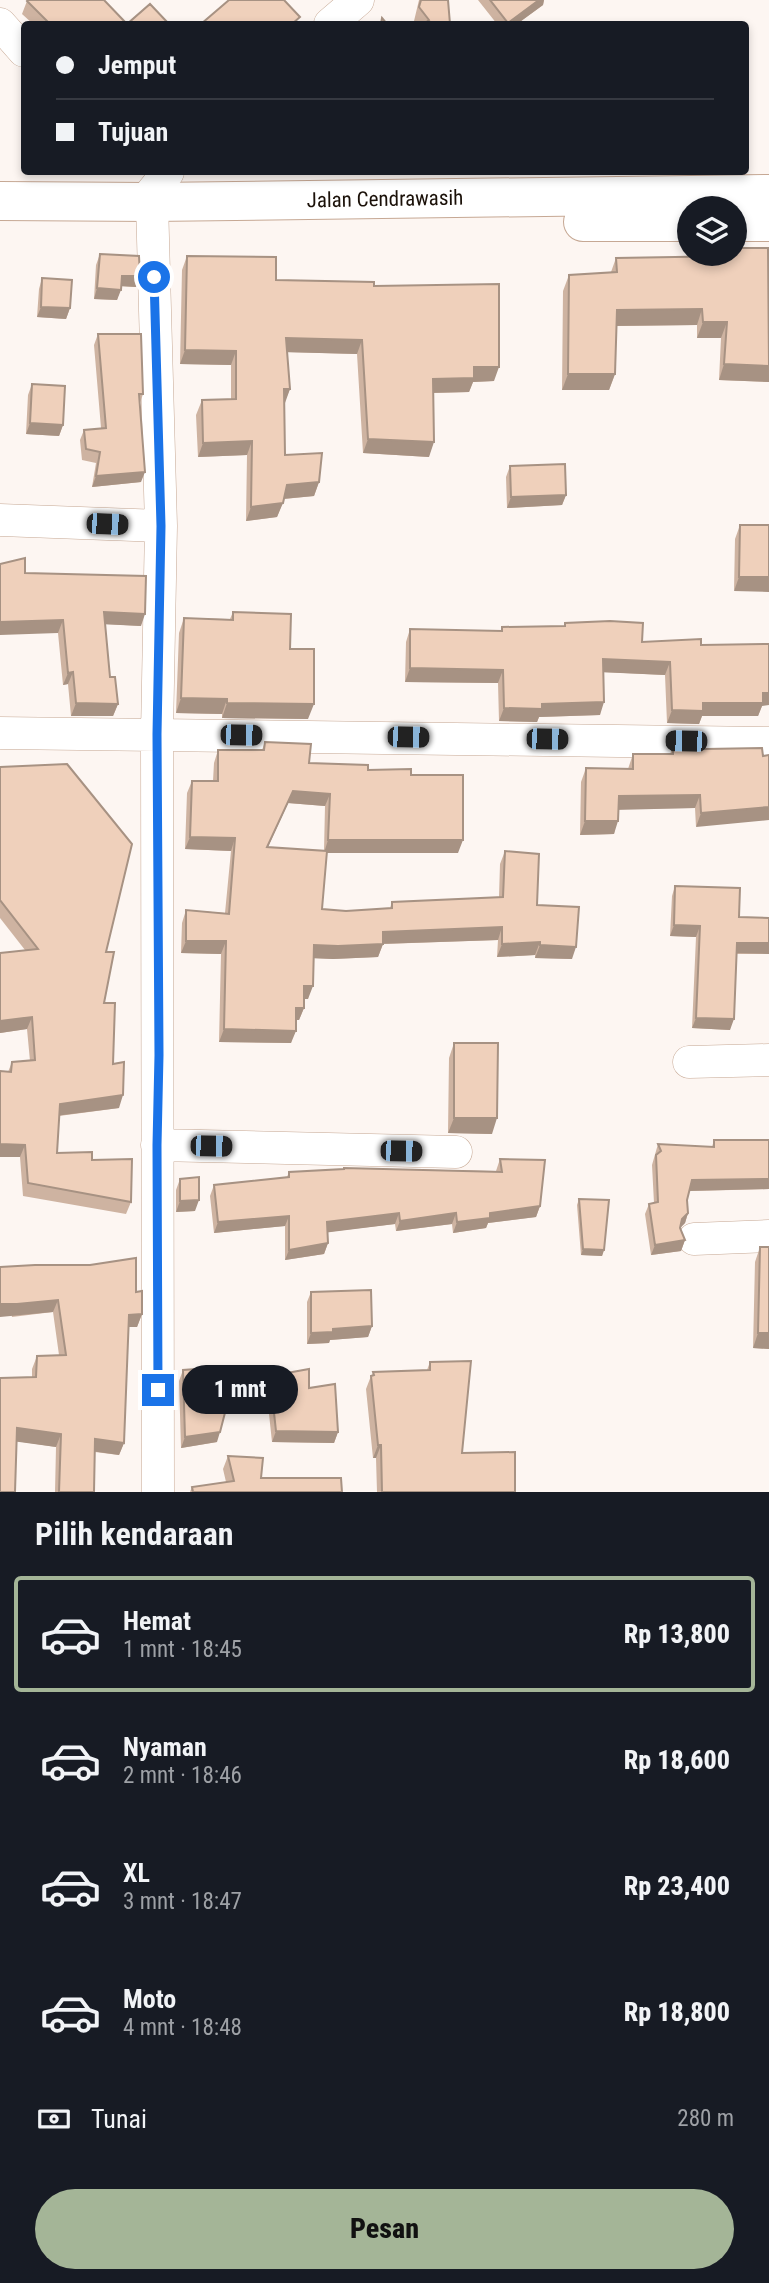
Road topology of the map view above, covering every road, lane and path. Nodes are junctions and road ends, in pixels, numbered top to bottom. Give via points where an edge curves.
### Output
1 (358, 0) edge
2 (334, 21) edge
3 (0, 24) edge
4 (21, 48) edge
5 (152, 192) edge
6 (769, 194) edge
7 (0, 201) edge
8 (677, 221) edge
9 (0, 222) edge
10 (747, 222) edge
11 (769, 222) edge
12 (0, 520) edge
13 (161, 526) junction
14 (0, 733) edge
15 (157, 734) junction
16 (769, 743) edge
17 (769, 1060) edge
18 (688, 1062) dead end
19 (157, 1145) junction
20 (456, 1152) dead end
21 (769, 1236) edge
22 (694, 1239) dead end
23 (158, 1492) edge

1 - 2 street
3 - 4 street
5 - 6 main road, Jalan Cendrawasih
5 - 7 main road, Jalan Cendrawasih
5 - 8 main road, Jalan Cendrawasih
5 - 9 main road, Jalan Cendrawasih
5 - 13 street
10 - 11 main road
12 - 13 street
13 - 15 street
14 - 15 street
15 - 16 street
15 - 19 street
17 - 18 street
19 - 20 street
19 - 23 street
21 - 22 street

